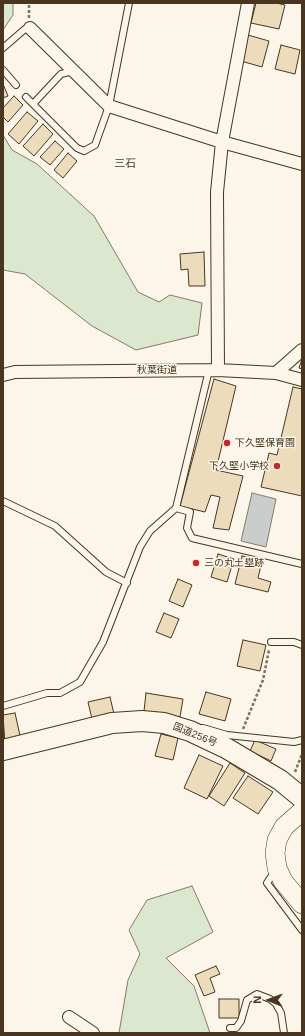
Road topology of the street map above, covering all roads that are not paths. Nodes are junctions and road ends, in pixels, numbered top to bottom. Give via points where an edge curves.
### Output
1 (129, 3) edge
2 (248, 3) edge
3 (30, 28) joint
4 (3, 48) edge
5 (3, 70) edge
6 (73, 71) junction
7 (16, 85) dead end
8 (26, 97) dead end
9 (32, 104) junction
10 (108, 106) junction
11 (222, 142) junction
12 (302, 164) edge
13 (302, 350) edge
14 (214, 370) junction
15 (276, 374) junction
16 (3, 375) edge
17 (302, 380) edge
18 (3, 501) edge
19 (176, 508) junction
20 (302, 564) edge
21 (127, 583) junction
22 (271, 642) road end
23 (302, 645) edge
24 (3, 706) edge
25 (186, 730) junction
26 (302, 740) edge
27 (3, 750) edge
28 (302, 798) edge
29 (302, 811) edge
30 (277, 868) junction
31 (302, 904) edge
32 (302, 930) edge
33 (69, 1017) dead end
34 (230, 1028) dead end
35 (93, 1033) edge
36 (284, 1033) edge

1 - 10 lane
2 - 11 street
3 - 4 lane via 25,29
3 - 6 street
5 - 7 lane
6 - 9 lane via 62,74
6 - 10 street
8 - 9 lane
9 - 10 lane via 77,148 84,151 95,145
10 - 11 street
11 - 12 street
11 - 14 street via 217,192
13 - 15 street
14 - 15 street, 秋葉街道
14 - 16 street, 秋葉街道 via 14,372
14 - 19 lane
15 - 17 street, 秋葉街道
18 - 21 lane via 55,526 106,572
19 - 20 lane via 190,512 187,528 192,538
19 - 21 lane via 150,531 140,548
21 - 24 lane via 103,642 80,682 60,693
22 - 23 lane via 294,642
25 - 26 lane via 192,725 227,735 294,742
25 - 27 highway, 国道256号 via 164,723 112,723
25 - 28 highway, 国道256号 via 226,748 264,770
29 - 30 main road via 284,827 278,840 275,853
30 - 31 main road via 283,882
30 - 32 lane via 267,883
33 - 35 street
34 - 36 lane via 236,1028 241,1021 246,1000 257,994 276,1004 281,1013

